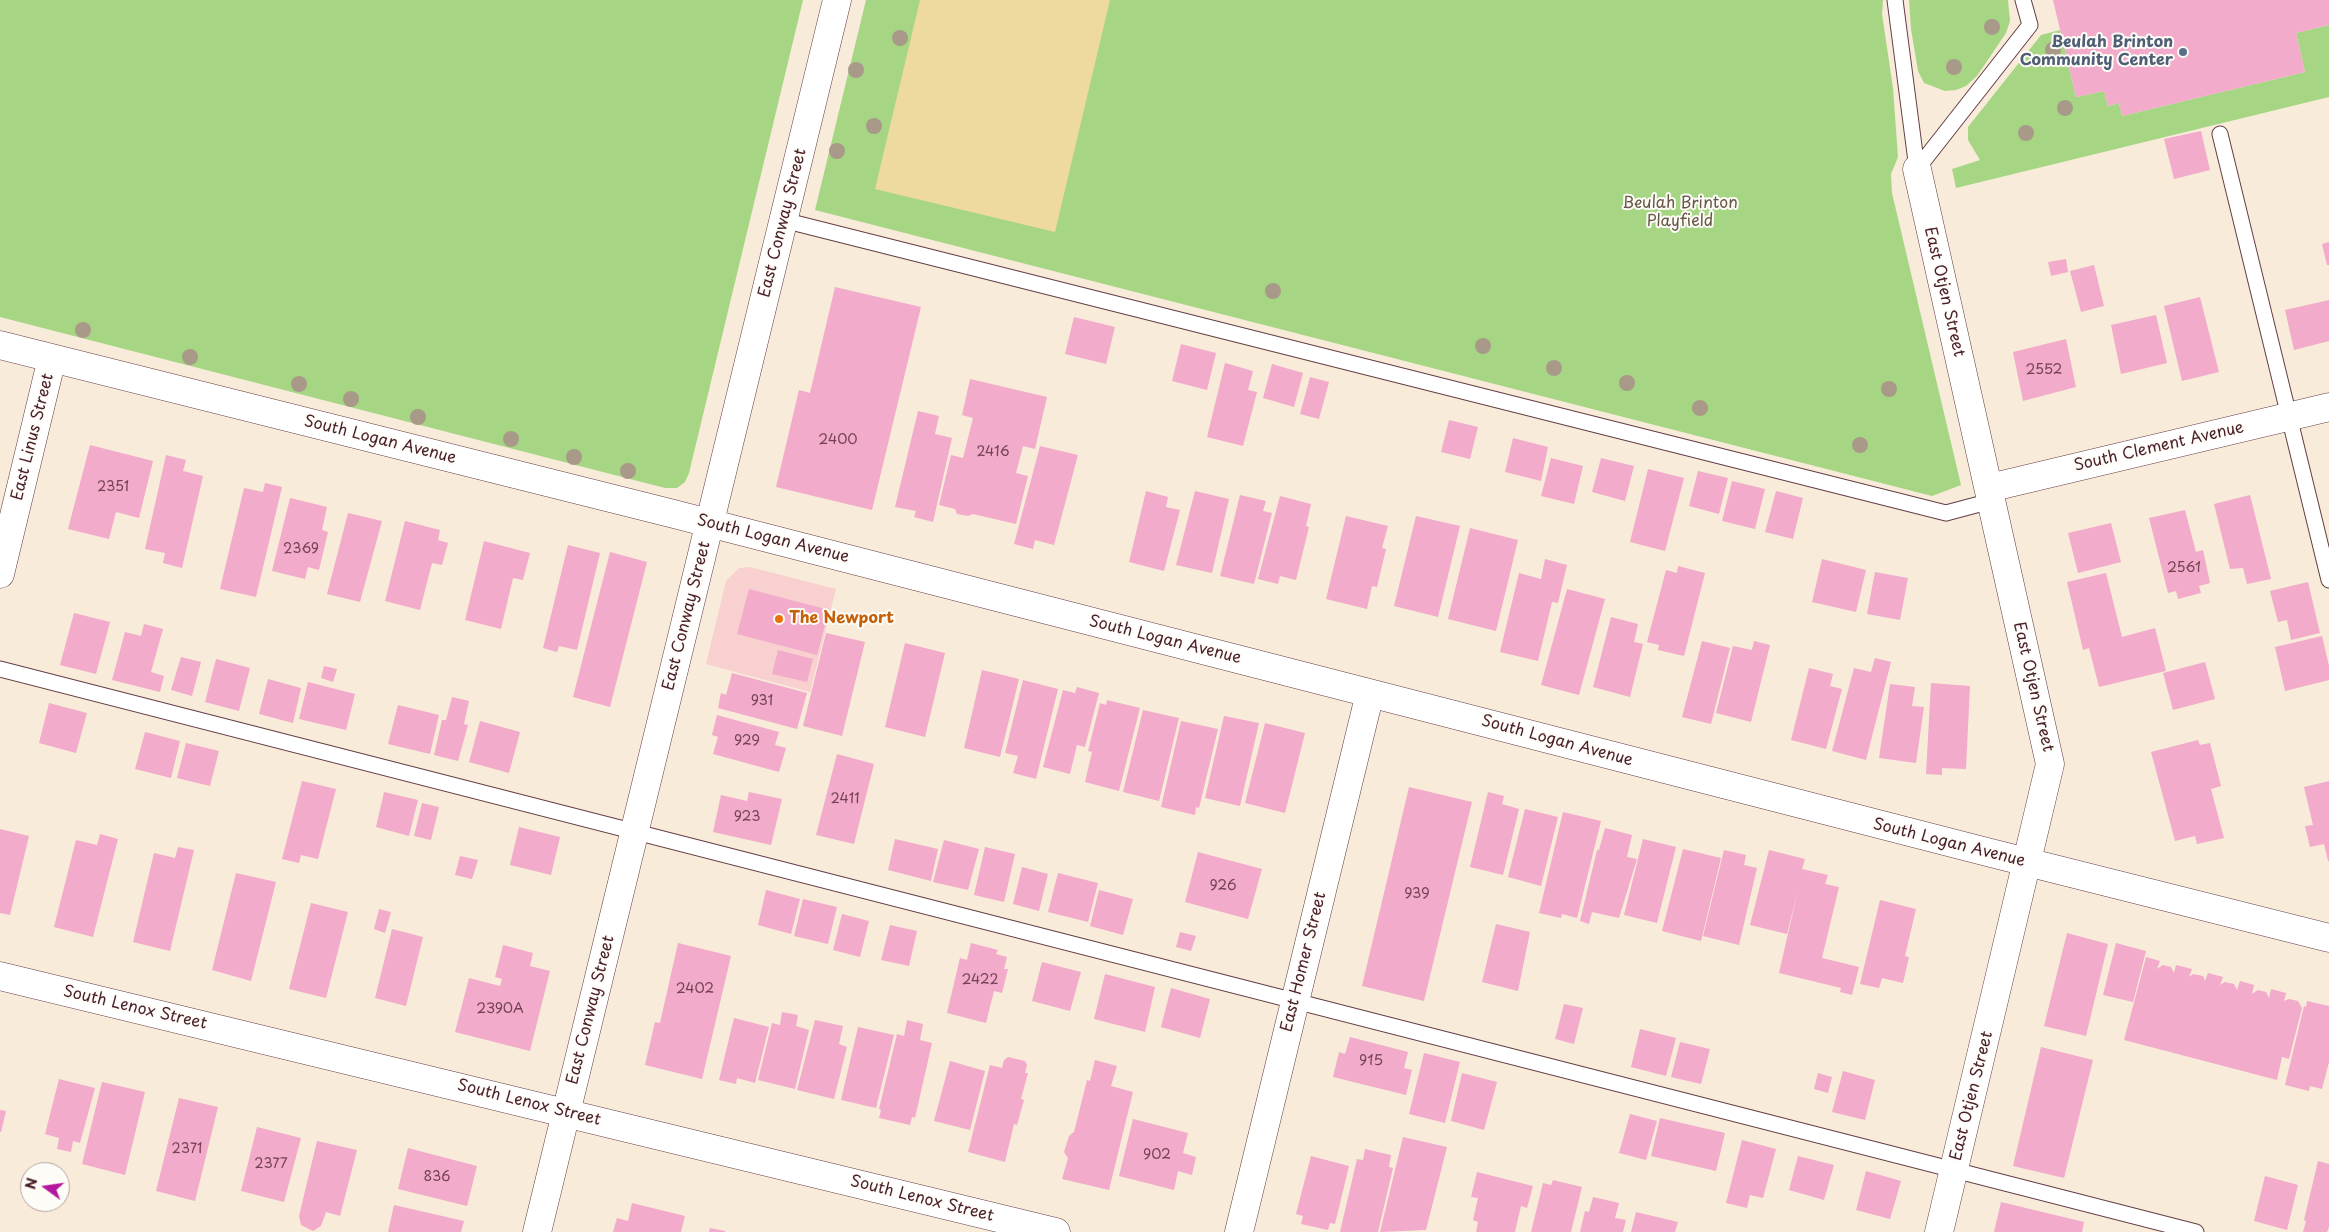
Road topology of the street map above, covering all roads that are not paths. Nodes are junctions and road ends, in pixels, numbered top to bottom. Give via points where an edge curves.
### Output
1 (837, 0) edge
2 (1895, 0) edge
3 (2023, 0) edge
4 (2220, 134) dead end
5 (1917, 170) junction
6 (783, 220) junction
7 (0, 345) edge
8 (52, 358) junction
9 (2329, 406) edge
10 (2289, 417) junction
11 (1990, 494) junction
12 (709, 523) junction
13 (0, 574) edge
14 (2329, 580) edge
15 (0, 669) edge
16 (1370, 693) junction
17 (634, 832) junction
18 (2028, 863) junction
19 (2329, 938) edge
20 (0, 976) edge
21 (1294, 1000) junction
22 (566, 1112) junction
23 (1954, 1170) junction
24 (537, 1232) edge
25 (1056, 1232) edge
26 (1239, 1232) edge
27 (1939, 1232) edge
28 (2196, 1232) edge

1 - 6 street, East Conway Street
2 - 5 lane
3 - 5 lane via 2030,26
4 - 10 lane
5 - 11 street, East Otjen Street
6 - 11 lane via 1946,513
6 - 12 street, East Conway Street
7 - 8 street, South Logan Avenue
8 - 12 street, South Logan Avenue
8 - 13 street, East Linus Street
9 - 10 street, South Clement Avenue
10 - 11 street, South Clement Avenue
10 - 14 lane
11 - 18 street, East Otjen Street via 2050,764
12 - 16 street, South Logan Avenue
12 - 17 street, East Conway Street
15 - 17 lane
16 - 18 street, South Logan Avenue
16 - 21 street, East Homer Street
17 - 21 lane
17 - 22 street, East Conway Street
18 - 19 street, South Logan Avenue
18 - 23 street, East Otjen Street
20 - 22 street, South Lenox Street
21 - 23 lane
21 - 26 street, East Homer Street
22 - 24 street, East Conway Street
22 - 25 street, South Lenox Street
23 - 27 street, East Otjen Street
23 - 28 lane

